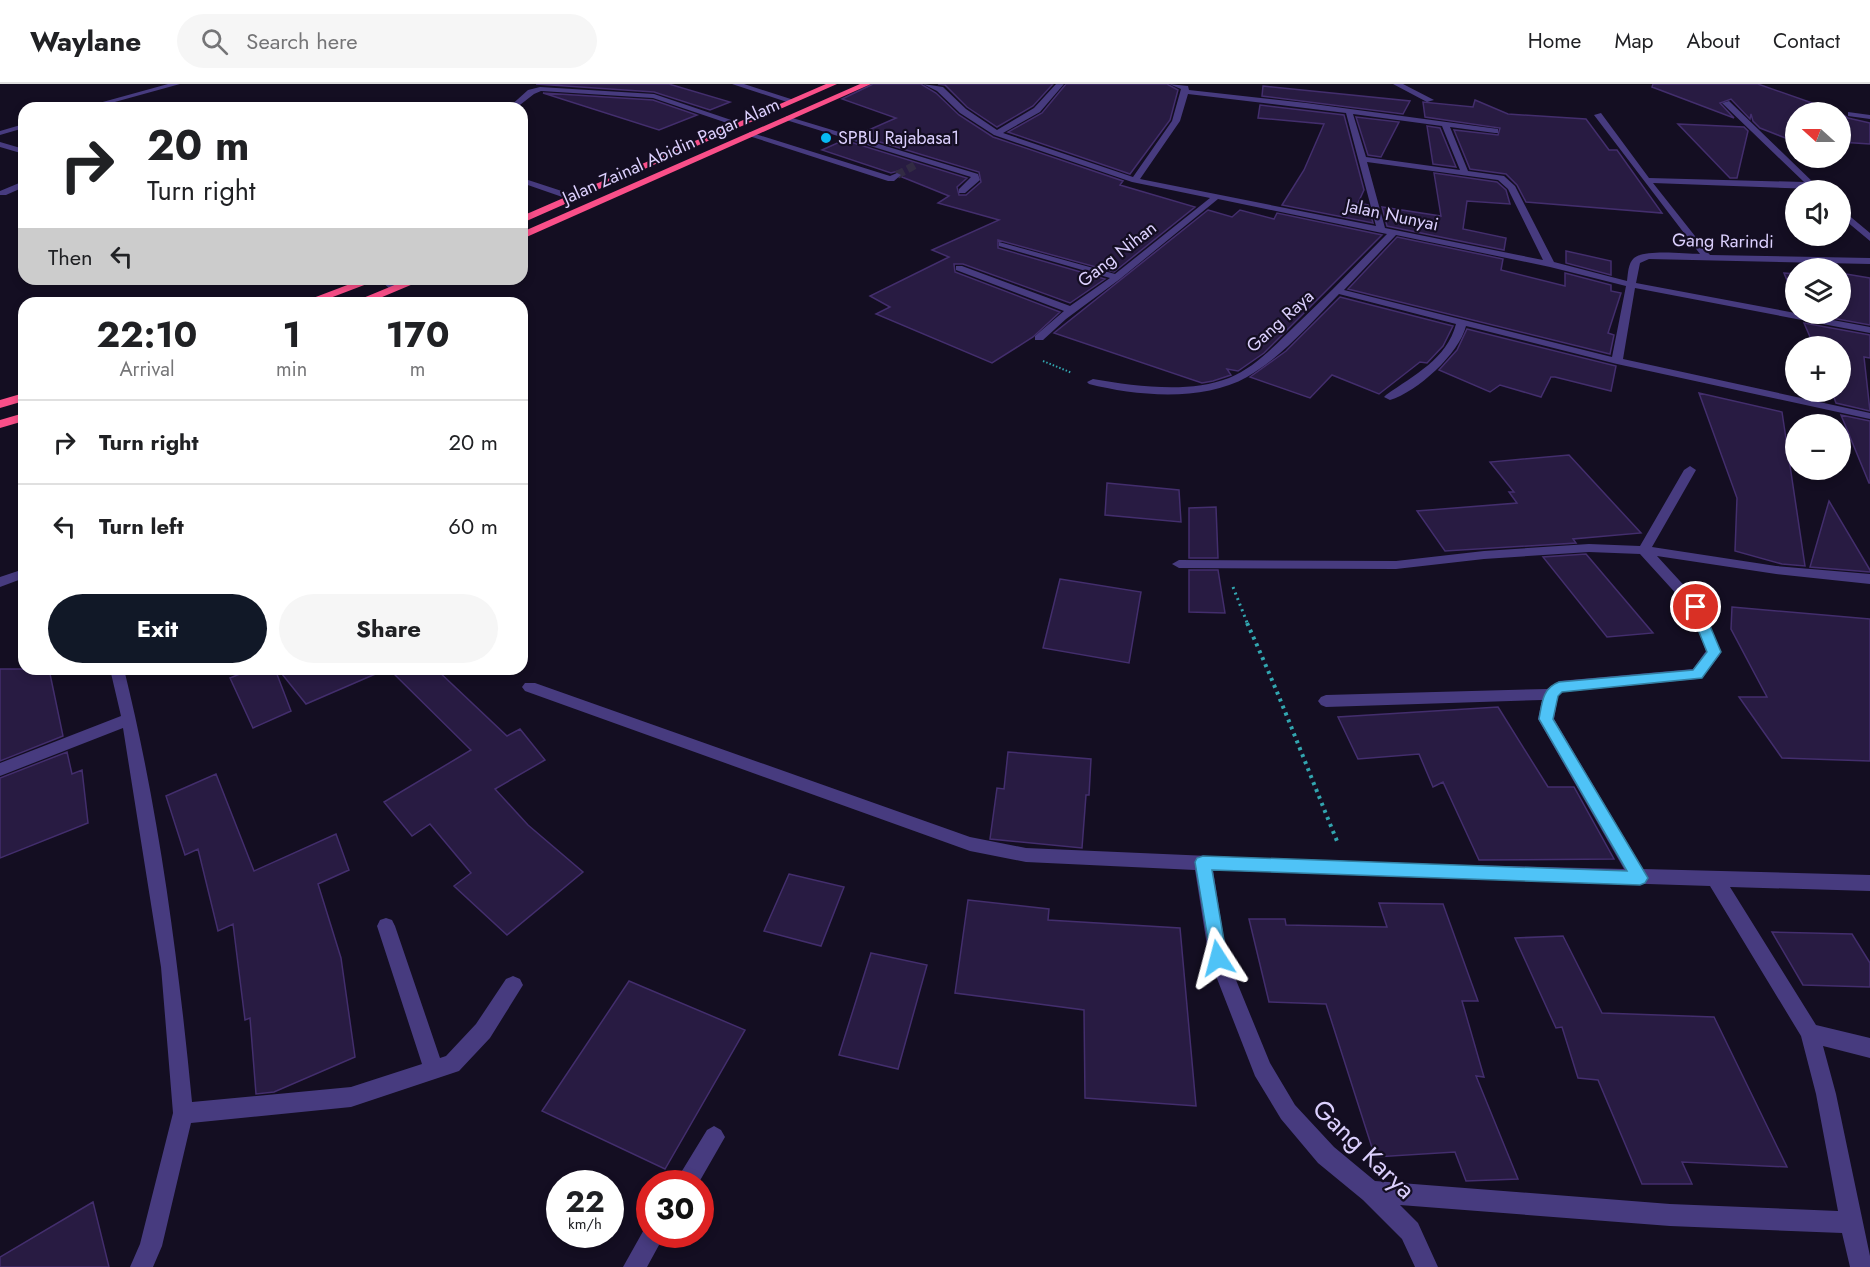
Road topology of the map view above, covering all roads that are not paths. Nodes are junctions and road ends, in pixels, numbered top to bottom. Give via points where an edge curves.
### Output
1 (139, 84) edge
2 (176, 84) edge
3 (736, 84) edge
4 (833, 84) edge
5 (867, 84) edge
6 (927, 84) edge
7 (1060, 84) edge
8 (1173, 84) edge
9 (1397, 84) edge
10 (152, 90) junction
11 (1185, 92) junction
12 (1430, 100) dead end
13 (793, 101) junction
14 (107, 102) edge
15 (519, 102) edge
16 (1726, 103) dead end
17 (1349, 111) junction
18 (1851, 114) dead end
19 (1598, 115) dead end
20 (1870, 117) edge
21 (789, 118) junction
22 (739, 124) junction
23 (1445, 124) junction
24 (18, 128) edge
25 (1495, 130) dead end
26 (1, 132) edge
27 (997, 133) junction
28 (752, 134) junction
29 (0, 144) edge
30 (18, 150) edge
31 (1362, 159) junction
32 (1465, 173) junction
33 (897, 175) tunnel mouth
34 (1135, 180) junction
35 (1646, 180) junction
36 (1807, 180) edge
37 (528, 182) edge
38 (18, 187) edge
39 (1785, 187) edge
40 (962, 191) dead end
41 (3, 193) dead end
42 (1216, 197) junction
43 (574, 198) junction
44 (528, 217) edge
45 (1851, 221) edge
46 (1380, 230) junction
47 (1394, 232) junction
48 (528, 234) edge
49 (1870, 238) edge
50 (1002, 244) dead end
51 (1708, 258) junction
52 (1870, 263) edge
53 (1550, 264) junction
54 (959, 268) dead end
55 (1117, 277) junction
56 (357, 285) edge
57 (391, 285) edge
58 (405, 285) edge
59 (1633, 285) junction
60 (395, 289) junction
61 (1337, 291) junction
62 (323, 297) edge
63 (373, 297) edge
64 (1071, 310) junction
65 (1462, 322) junction
66 (1870, 330) edge
67 (1040, 338) road end
68 (1617, 361) junction
69 (1093, 382) road end
70 (1390, 397) dead end
71 (18, 399) edge
72 (0, 404) edge
73 (1870, 416) edge
74 (18, 419) edge
75 (0, 424) edge
76 (1690, 470) dead end
77 (1644, 550) junction
78 (1179, 564) dead end
79 (18, 575) edge
80 (1870, 579) edge
81 (0, 582) edge
82 (118, 675) edge
83 (530, 687) dead end
84 (1551, 694) junction
85 (1326, 701) dead end
86 (129, 719) junction
87 (0, 770) edge
88 (1203, 862) junction
89 (1640, 878) junction
90 (1716, 880) junction
91 (1870, 883) edge
92 (386, 926) dead end
93 (513, 985) dead end
94 (1810, 1033) junction
95 (1870, 1048) edge
96 (434, 1071) junction
97 (183, 1113) junction
98 (714, 1137) dead end
99 (694, 1170) edge
100 (1371, 1192) junction
101 (1850, 1222) junction
102 (646, 1248) edge
103 (141, 1267) edge
104 (634, 1267) edge
105 (1427, 1267) edge
106 (1861, 1267) edge

1 - 10 street
2 - 10 street
3 - 13 street
4 - 13 highway, Jalan Zainal Abidin Pagar Alam
5 - 21 highway, Jalan Zainal Abidin Pagar Alam
6 - 27 street, Jalan Nunyai via 940,89 963,111
7 - 27 street via 1037,110
8 - 11 street via 1185,88
9 - 12 street
10 - 14 street
11 - 17 street
11 - 34 street via 1176,121
13 - 22 highway, Jalan Zainal Abidin Pagar Alam
15 - 22 street via 540,89 644,95
16 - 36 street
17 - 23 street
17 - 31 street
18 - 20 street
19 - 35 street
21 - 28 highway, Jalan Zainal Abidin Pagar Alam
21 - 40 street via 975,176 976,180
22 - 43 highway, Jalan Zainal Abidin Pagar Alam
23 - 25 street
23 - 32 street
24 - 26 street
27 - 34 street, Jalan Nunyai
28 - 33 street via 891,179
28 - 48 highway, Jalan Zainal Abidin Pagar Alam
29 - 30 street
31 - 32 street
31 - 46 street
32 - 53 street via 1503,180 1512,188
34 - 42 street, Jalan Nunyai
35 - 39 street
35 - 51 street
37 - 43 street
38 - 41 street
42 - 46 street, Jalan Nunyai
42 - 55 street, Gang Nihan
43 - 44 highway, Jalan Zainal Abidin Pagar Alam
45 - 49 street
46 - 47 street, Jalan Nunyai
47 - 53 street, Jalan Nunyai
47 - 61 street, Gang Raya
50 - 55 street
51 - 52 street, Gang Rarindi
51 - 59 street, Gang Rarindi via 1638,259
53 - 59 street, Jalan Nunyai
54 - 64 street
55 - 64 street, Gang Nihan
56 - 62 highway
57 - 60 street
58 - 60 highway
59 - 66 street, Jalan Nunyai
59 - 68 street
60 - 63 highway
61 - 65 street
61 - 69 street, Gang Raya via 1264,362 1232,381 1195,388 1140,390
64 - 67 street, Gang Nihan
65 - 68 street
65 - 70 street via 1457,342 1443,360
68 - 73 street
71 - 72 highway
74 - 75 highway
76 - 77 street
77 - 78 street via 1577,549 1396,565
77 - 80 street
77 - 84 street via 1696,607 1714,652 1697,674 1559,687
79 - 81 street
82 - 86 street
83 - 88 street via 970,844 1026,855
84 - 85 street
84 - 89 street via 1546,719
86 - 87 street
86 - 97 street via 170,967
88 - 89 street
88 - 100 street, Gang Karya via 1218,958 1262,1069 1288,1112 1326,1155
89 - 90 street
90 - 91 street
90 - 94 street
92 - 96 street
93 - 96 street via 483,1031 452,1064
94 - 95 street
94 - 101 street via 1826,1094
96 - 97 street via 351,1097
97 - 103 street via 151,1246
98 - 99 street
100 - 101 street via 1759,1221
100 - 105 street, Gang Karya via 1410,1231
101 - 106 street
102 - 104 street

